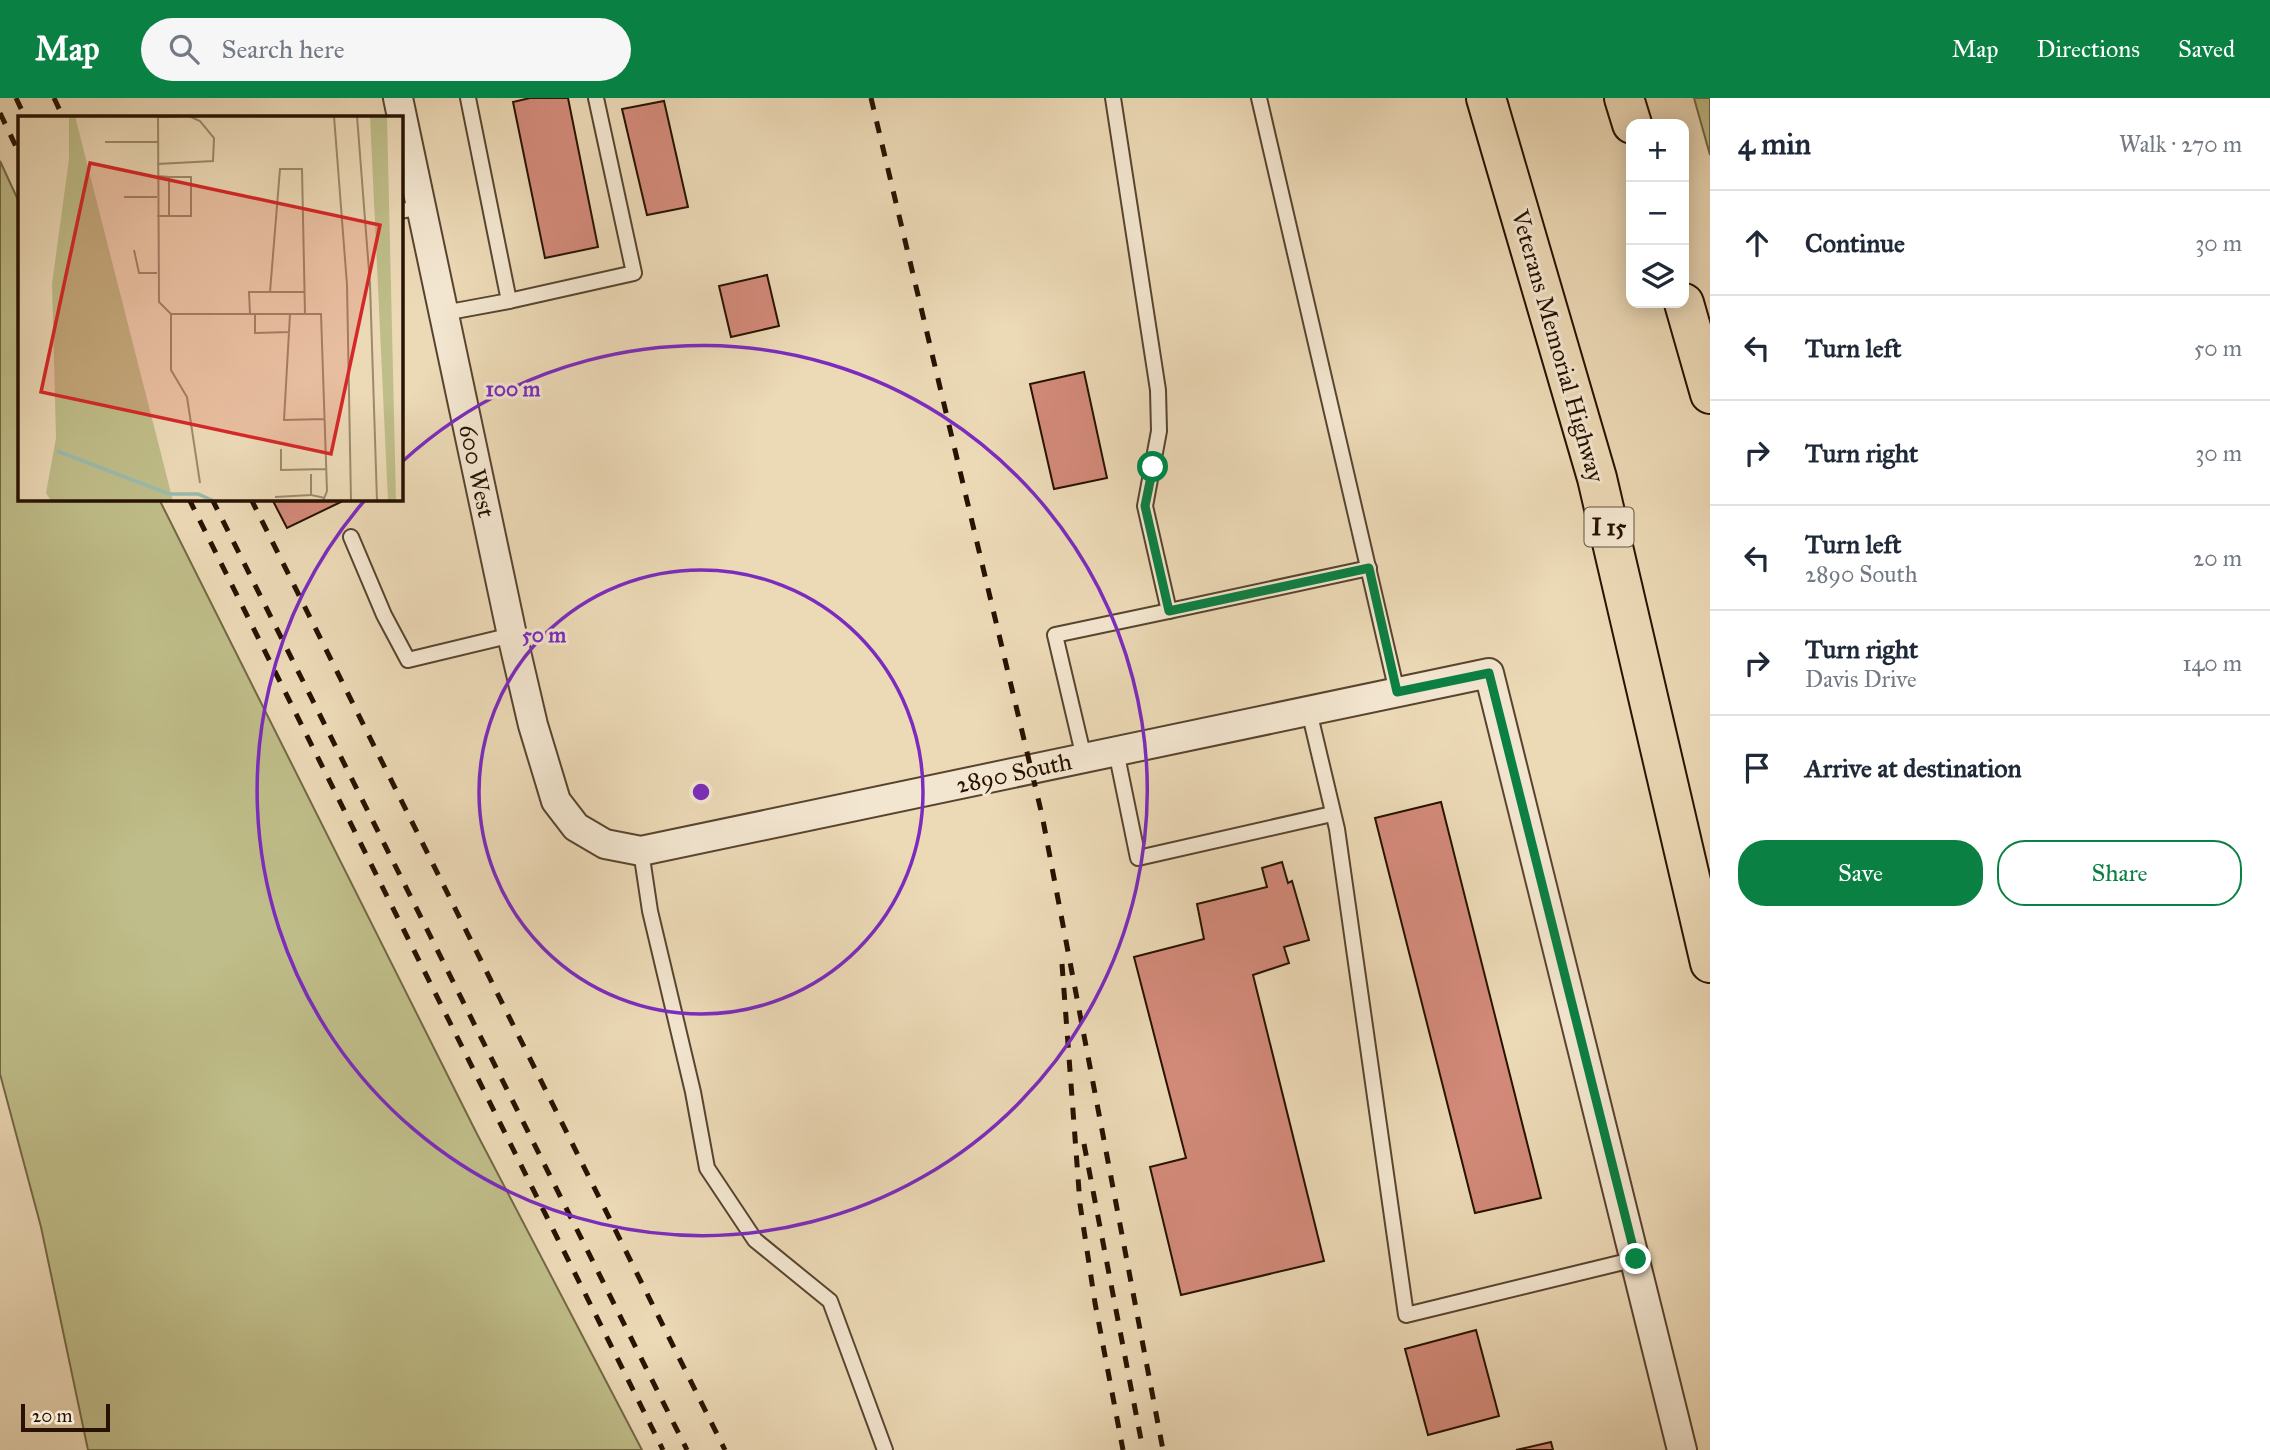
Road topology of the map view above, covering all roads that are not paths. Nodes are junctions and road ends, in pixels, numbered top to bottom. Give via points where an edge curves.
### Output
1 (398, 98) edge
2 (468, 98) edge
3 (596, 98) edge
4 (1113, 98) edge
5 (1259, 98) edge
6 (1486, 98) edge
7 (1624, 98) edge
8 (400, 116) edge
9 (1630, 119) edge
10 (402, 132) edge
11 (411, 209) edge
12 (509, 301) junction
13 (1685, 308) edge
14 (444, 313) junction
15 (1710, 394) edge
16 (351, 537) dead end
17 (1369, 568) junction
18 (1169, 611) junction
19 (512, 635) junction
20 (1397, 692) junction
21 (1309, 711) junction
22 (1115, 751) junction
23 (1084, 758) junction
24 (556, 800) joint
25 (1332, 814) junction
26 (640, 851) junction
27 (1710, 963) edge
28 (1636, 1259) junction
29 (885, 1450) edge
30 (1682, 1450) edge

1 - 8 street, 600 West
2 - 12 lane
3 - 12 lane via 634,273
4 - 18 lane via 1158,390 1159,431 1145,506
5 - 17 lane
6 - 27 highway, Veterans Memorial Highway / I 15 via 1597,478
7 - 9 highway
10 - 11 street, 600 West
11 - 14 street, 600 West
12 - 14 lane
13 - 15 highway
14 - 19 street, 600 West
16 - 19 lane via 408,660
17 - 18 lane
17 - 20 lane
18 - 23 lane via 1055,635
19 - 24 street, 600 West
20 - 21 street, 2890 South
20 - 28 street, 2890 South via 1489,673
21 - 22 street, 2890 South
21 - 25 lane
22 - 23 street, 2890 South
22 - 25 lane via 1138,858
23 - 26 street, 2890 South
24 - 26 street, 2890 South via 576,827 605,844
25 - 28 lane via 1406,1315
26 - 29 lane via 707,1168 755,1240 830,1301
28 - 30 street

